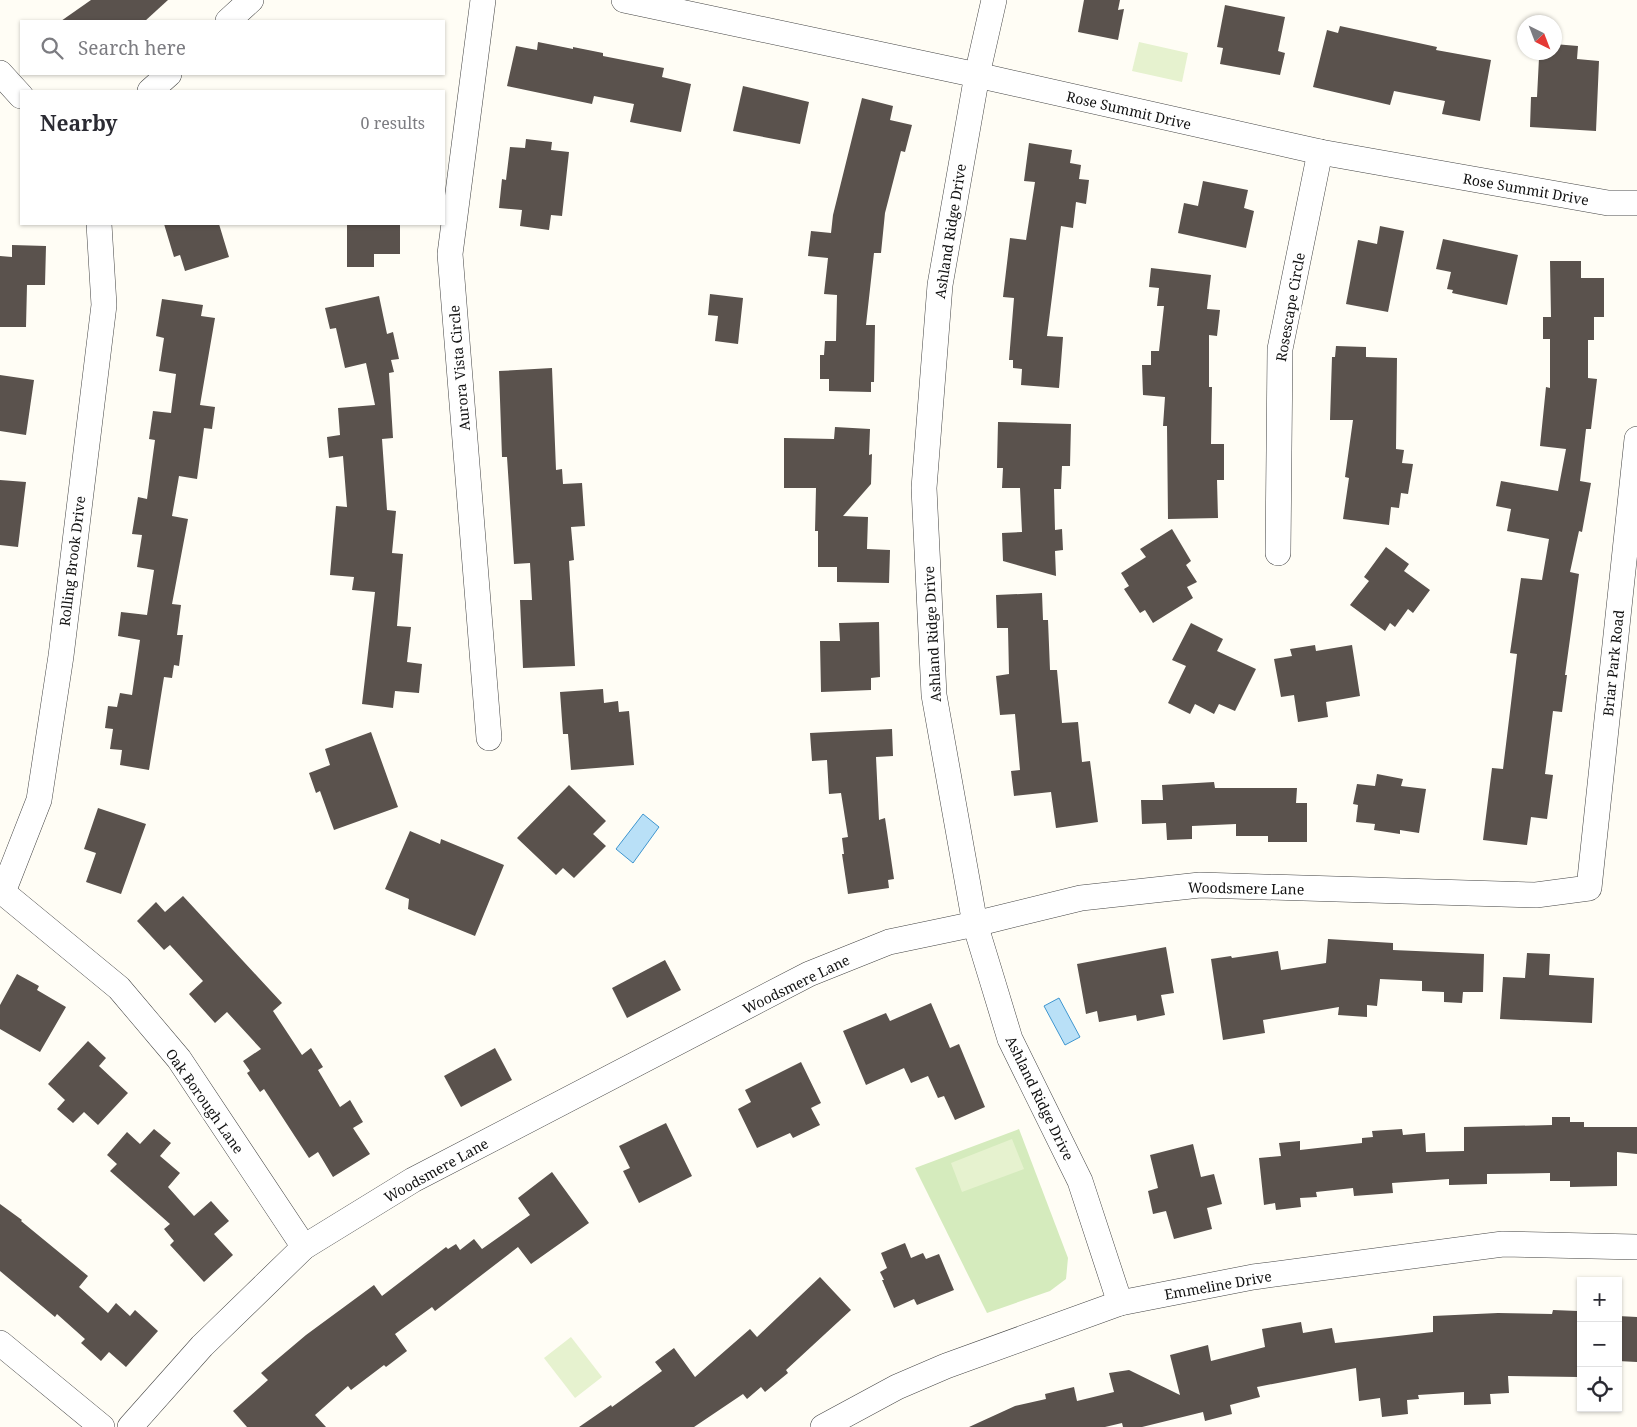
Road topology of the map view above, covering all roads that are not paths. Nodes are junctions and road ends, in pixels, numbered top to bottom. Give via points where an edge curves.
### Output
1 (251, 0) edge
2 (483, 0) edge
3 (624, 0) edge
4 (994, 0) edge
5 (229, 20) edge
6 (0, 73) edge
7 (169, 75) edge
8 (977, 75) junction
9 (151, 90) edge
10 (20, 95) edge
11 (1320, 152) junction
12 (1637, 203) edge
13 (99, 225) edge
14 (1637, 439) edge
15 (1278, 553) dead end
16 (489, 738) dead end
17 (1589, 888) joint
18 (2, 891) edge
19 (975, 924) junction
20 (1637, 1246) edge
21 (304, 1247) junction
22 (1120, 1303) junction
23 (0, 1342) edge
24 (102, 1427) edge
25 (130, 1427) edge
26 (823, 1427) edge

1 - 5 street
2 - 16 street, Aurora Vista Circle via 450,254
3 - 8 street, Rose Summit Drive
4 - 8 street, Ashland Ridge Drive
6 - 10 street
7 - 9 street
8 - 11 street, Rose Summit Drive
8 - 19 street, Ashland Ridge Drive via 940,285 924,488 934,695
11 - 12 street, Rose Summit Drive via 1608,203
11 - 15 street, Rosescape Circle via 1280,349
13 - 18 street, Rolling Brook Drive via 104,304 61,656 40,800
14 - 17 street, Briar Park Road
17 - 19 street, Woodsmere Lane via 1536,895 1200,885 1081,898
18 - 21 street, Oak Borough Lane via 119,988 179,1059
19 - 21 street, Woodsmere Lane via 889,942 809,974 413,1180
19 - 22 street, Ashland Ridge Drive via 1010,1039 1080,1181
20 - 22 street, Emmeline Drive via 1503,1244 1253,1277
21 - 25 street, Woodsmere Lane via 202,1346
22 - 26 street, Emmeline Drive via 905,1383
23 - 24 street

